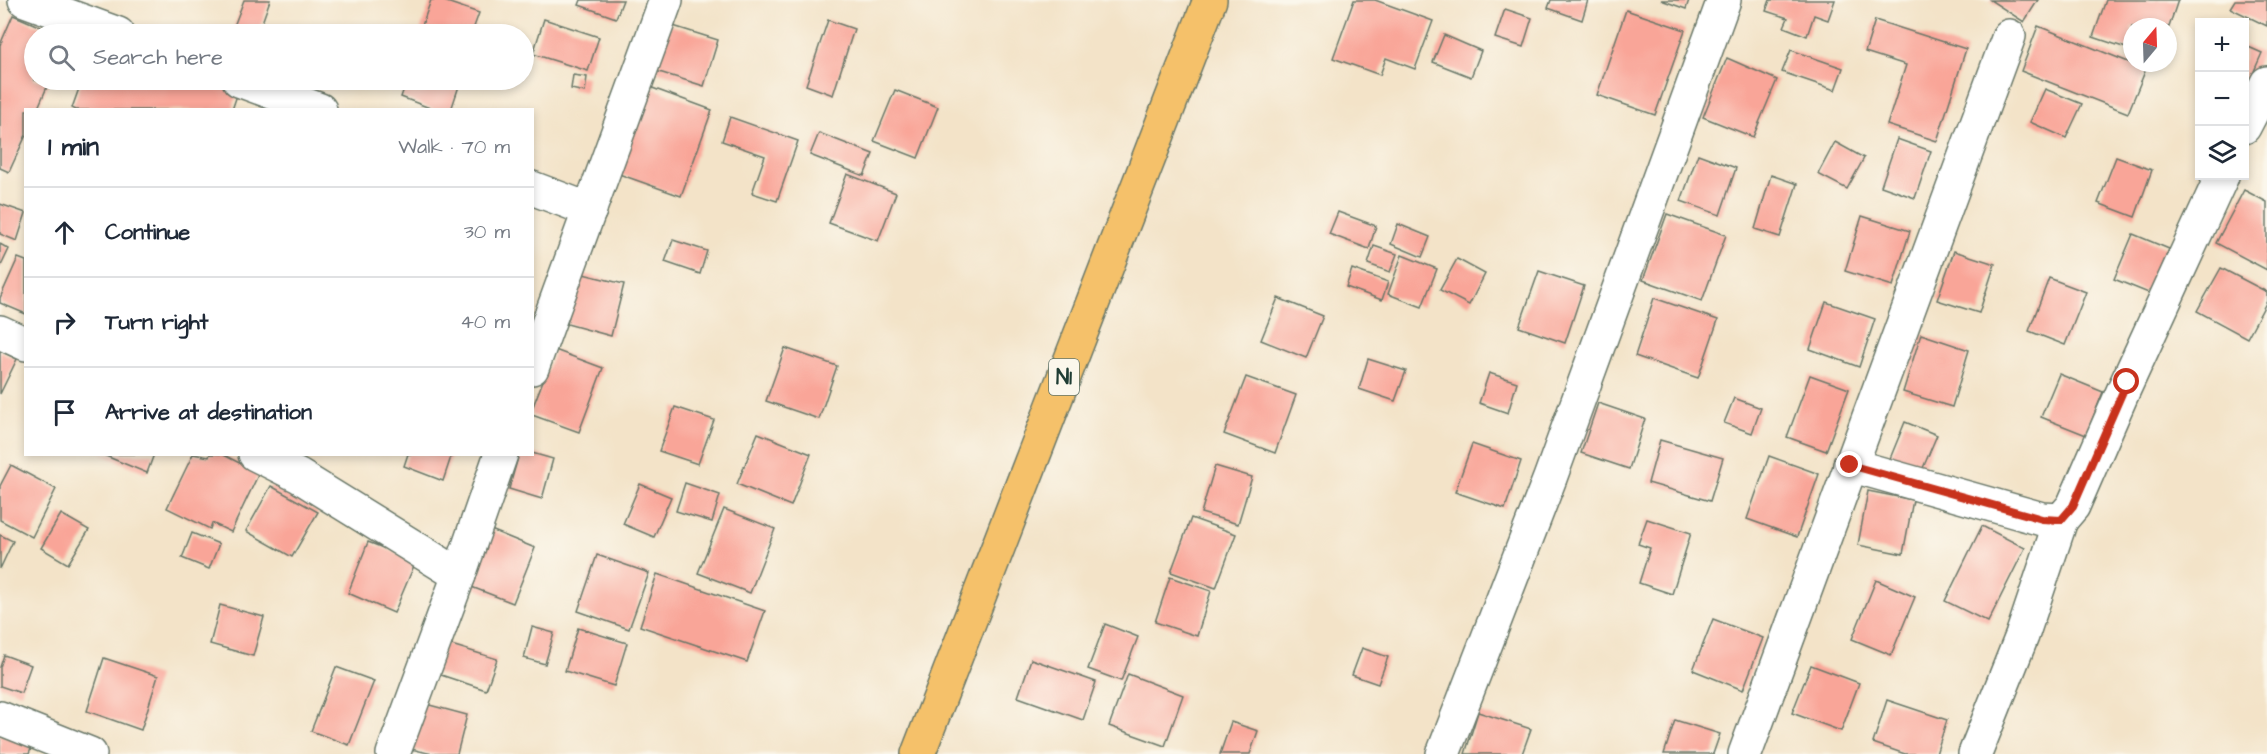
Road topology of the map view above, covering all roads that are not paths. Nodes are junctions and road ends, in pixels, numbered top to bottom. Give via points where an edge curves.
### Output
1 (3, 0) edge
2 (25, 0) edge
3 (666, 0) edge
4 (1210, 0) edge
5 (1724, 0) edge
6 (0, 9) edge
7 (91, 24) edge
8 (2009, 36) dead end
9 (2267, 83) edge
10 (266, 90) edge
11 (315, 108) edge
12 (2245, 126) edge
13 (2220, 180) edge
14 (534, 189) edge
15 (590, 210) junction
16 (0, 332) edge
17 (24, 343) edge
18 (534, 363) edge
19 (259, 456) edge
20 (500, 456) edge
21 (1850, 465) junction
22 (2061, 520) junction
23 (459, 575) junction
24 (0, 718) edge
25 (90, 754) edge
26 (393, 754) edge
27 (918, 754) edge
28 (1443, 754) edge
29 (1745, 754) edge
30 (1975, 754) edge

1 - 6 street
2 - 7 street
3 - 15 street
4 - 27 highway, N1
5 - 28 street via 1550,478
8 - 21 street
9 - 12 street
10 - 11 street
13 - 22 street via 2073,506
14 - 15 street
15 - 18 street
16 - 17 street
19 - 23 street via 299,476
20 - 23 street
21 - 22 street via 2042,519
21 - 29 street
22 - 30 street via 2022,636
23 - 26 street
24 - 25 street

